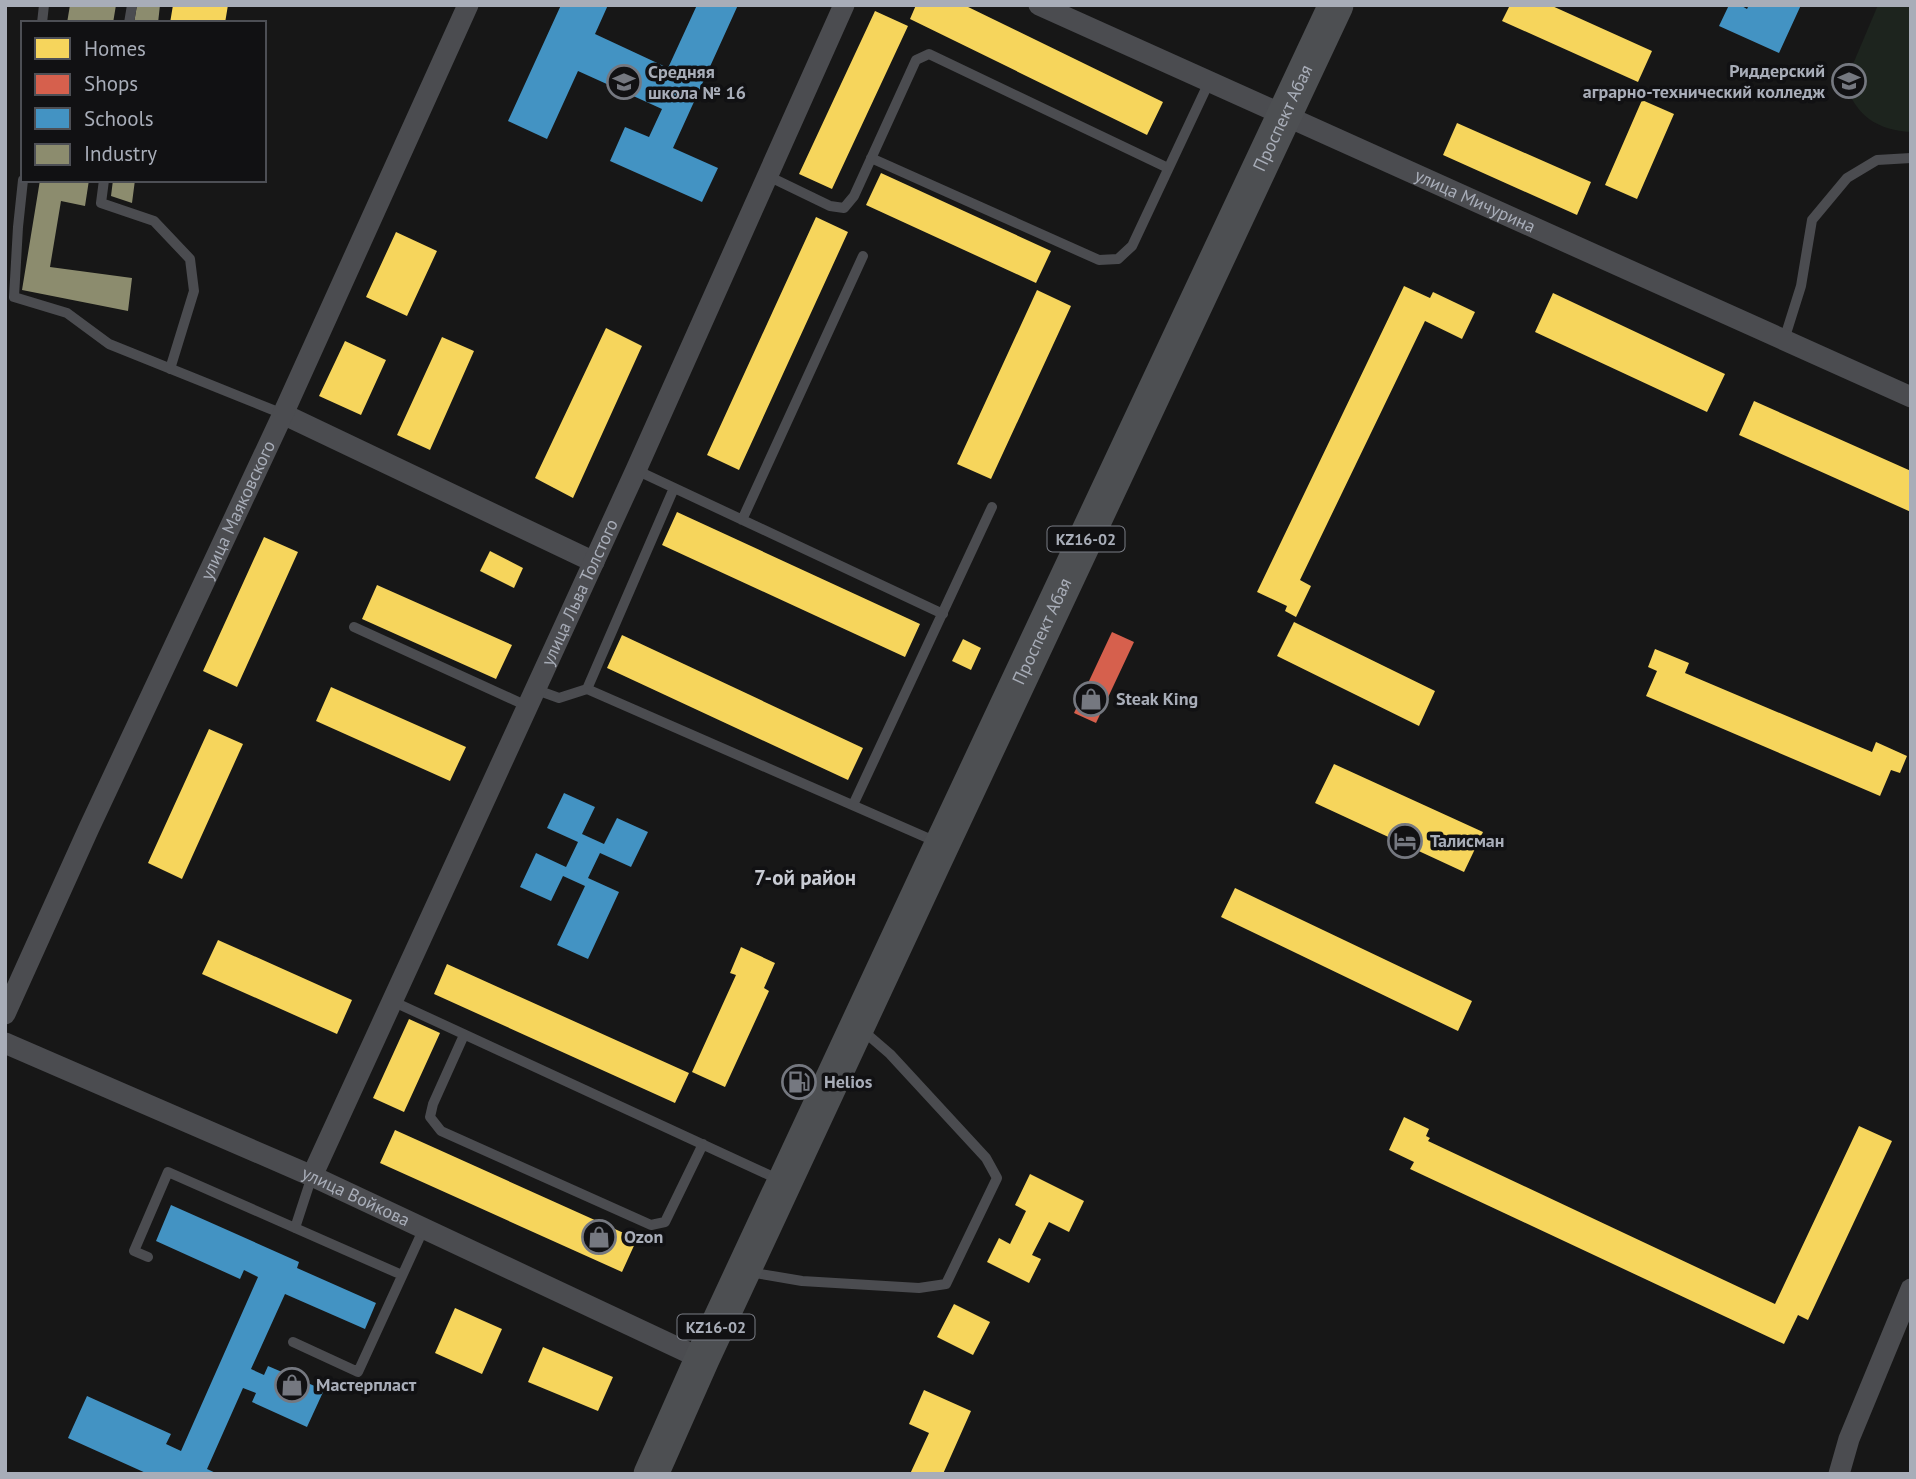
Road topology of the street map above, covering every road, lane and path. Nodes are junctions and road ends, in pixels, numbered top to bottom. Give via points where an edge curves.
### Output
1 (468, 5) edge
2 (844, 5) edge
3 (1039, 5) edge
4 (1336, 5) edge
5 (1209, 82) junction
6 (1284, 116) junction
7 (871, 158) junction
8 (1911, 158) edge
9 (1168, 168) junction
10 (768, 176) junction
11 (23, 182) edge
12 (104, 182) edge
13 (863, 256) dead end
14 (1784, 340) junction
15 (170, 369) junction
16 (1911, 397) edge
17 (284, 414) junction
18 (636, 470) junction
19 (674, 488) junction
20 (992, 507) dead end
21 (742, 520) junction
22 (594, 562) junction
23 (943, 614) junction
24 (354, 626) dead end
25 (587, 689) junction
26 (531, 697) junction
27 (853, 805) junction
28 (942, 844) junction
29 (393, 1001) junction
30 (5, 1014) edge
31 (857, 1026) junction
32 (464, 1035) junction
33 (5, 1043) edge
34 (703, 1144) junction
35 (312, 1177) junction
36 (784, 1182) junction
37 (295, 1228) junction
38 (424, 1228) junction
39 (148, 1257) dead end
40 (743, 1271) junction
41 (402, 1275) junction
42 (1911, 1289) edge
43 (293, 1342) dead end
44 (702, 1359) junction
45 (651, 1474) edge
46 (1839, 1474) edge

1 - 17 street, улица Маяковского
2 - 10 street, улица Льва Толстого
3 - 5 street, улица Мичурина
4 - 6 main road, Проспект Абая / KZ16-02
5 - 6 street, улица Мичурина
5 - 9 lane
6 - 14 street, улица Мичурина
6 - 28 main road, Проспект Абая / KZ16-02
7 - 9 lane via 1098,260 1118,259 1132,246
7 - 9 lane via 916,60 929,54
7 - 10 lane via 844,208 830,206
8 - 14 lane via 1877,160 1847,178 1812,220 1801,286
10 - 18 street, улица Льва Толстого
11 - 15 lane via 14,296 68,313 109,344
12 - 15 lane via 101,203 154,221 190,260 194,291
13 - 21 lane
14 - 16 street, улица Мичурина
15 - 17 lane
17 - 22 street
17 - 30 street, улица Маяковского
18 - 19 lane
18 - 22 street, улица Льва Толстого
19 - 21 lane
19 - 25 lane
20 - 23 lane
21 - 23 lane
22 - 26 street, улица Льва Толстого
23 - 27 lane
24 - 26 lane
25 - 26 lane via 559,698
25 - 27 lane
26 - 29 street, улица Льва Толстого
27 - 28 lane
28 - 31 main road, Проспект Абая / KZ16-02
29 - 32 lane
29 - 35 street, улица Льва Толстого
31 - 36 main road, Проспект Абая / KZ16-02
31 - 40 lane via 918,1084 986,1158 997,1178 946,1284 919,1288 802,1281
32 - 34 lane
32 - 34 lane via 433,1104 430,1117 441,1131 650,1225 665,1222
33 - 35 street, улица Войкова
34 - 36 lane
35 - 37 lane
35 - 38 street, улица Войкова
36 - 40 main road, KZ16-02
37 - 39 lane via 168,1172 134,1251
37 - 41 lane
38 - 41 lane
38 - 44 street, улица Войкова
40 - 44 main road, KZ16-02
41 - 43 lane via 358,1372
42 - 46 street
44 - 45 main road, KZ16-02

